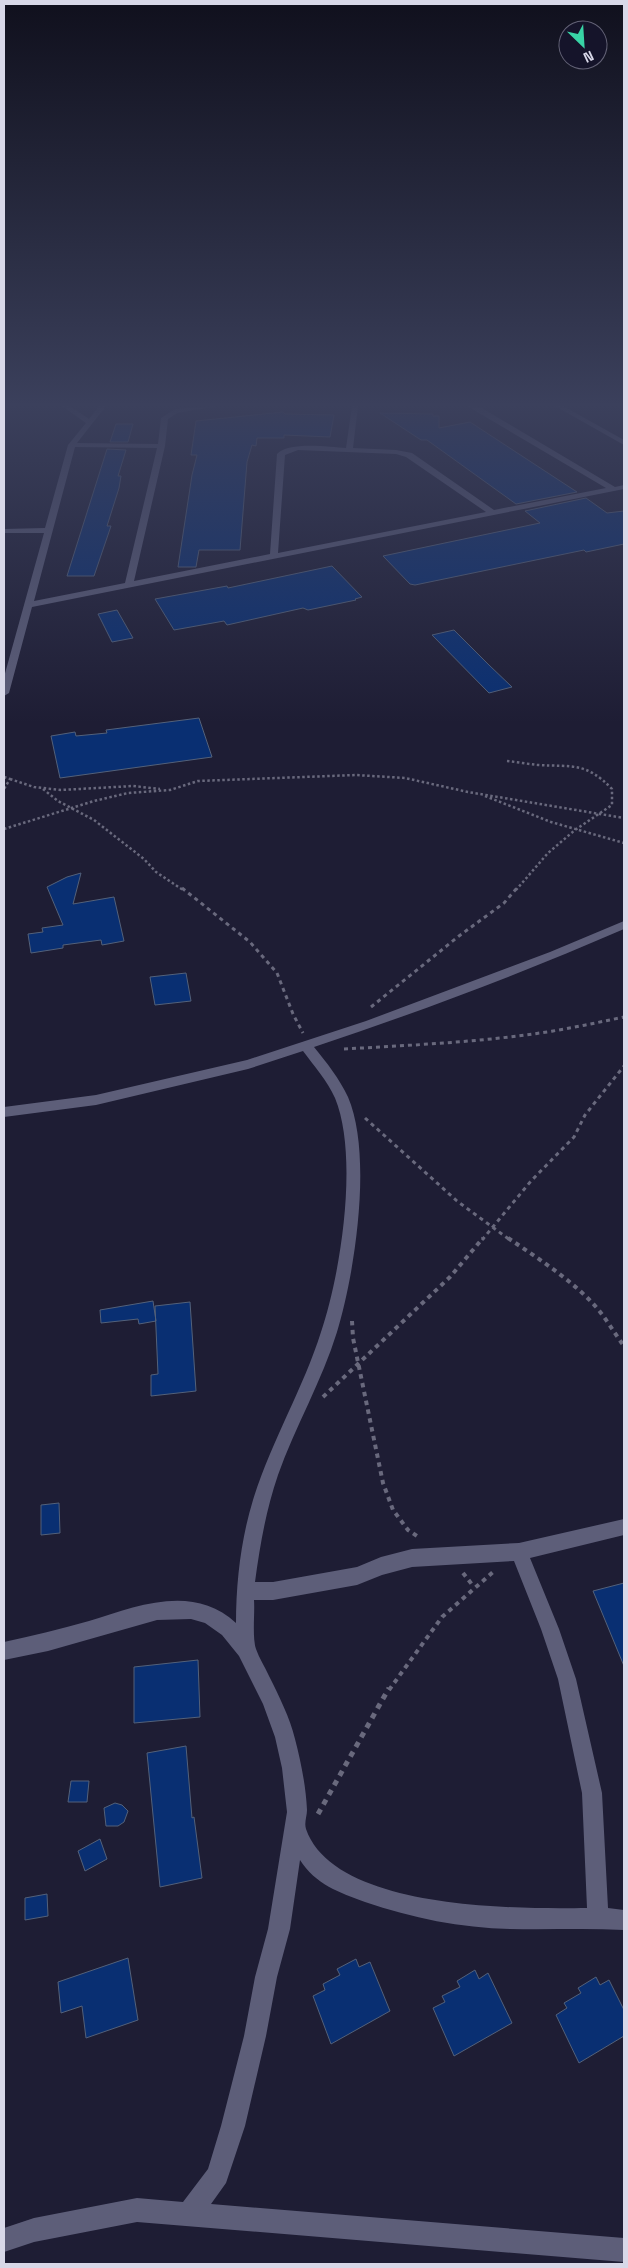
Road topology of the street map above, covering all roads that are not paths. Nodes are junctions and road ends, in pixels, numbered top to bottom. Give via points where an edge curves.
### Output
1 (53, 512) edge
2 (146, 512) edge
3 (277, 512) edge
4 (491, 512) edge
5 (505, 512) edge
6 (494, 514) junction
7 (4, 530) edge
8 (48, 530) junction
9 (274, 556) junction
10 (129, 585) junction
11 (27, 605) junction
12 (4, 647) edge
13 (16, 649) junction
14 (4, 693) edge
15 (624, 925) edge
16 (306, 1045) junction
17 (4, 1112) edge
18 (624, 1527) edge
19 (519, 1552) junction
20 (245, 1591) junction
21 (246, 1648) junction
22 (4, 1651) edge
23 (295, 1828) junction
24 (598, 1917) junction
25 (624, 1920) edge
26 (189, 2214) junction
27 (4, 2240) edge
28 (624, 2250) edge

1 - 8 street
2 - 10 street
3 - 9 street
4 - 6 street
5 - 6 street
6 - 9 street
7 - 8 street
8 - 11 street
9 - 10 street
10 - 11 street
11 - 13 street
12 - 13 street
13 - 14 street
15 - 16 street via 494,978
16 - 17 street via 248,1064 96,1100
16 - 20 street via 323,1065 342,1099 351,1142 353,1187 349,1242 341,1288 319,1358 264,1492 254,1529
18 - 19 street
19 - 20 street via 412,1558 357,1576 274,1591
19 - 24 street via 567,1679 592,1793
20 - 21 street
21 - 22 street via 232,1628 206,1614 186,1609 117,1620 76,1634
21 - 23 street via 285,1737 297,1812
23 - 24 street via 308,1854 328,1875 412,1907 528,1919
23 - 26 street via 279,1929 233,2126 218,2175
24 - 25 street
26 - 27 street via 137,2210 34,2230
26 - 28 street

